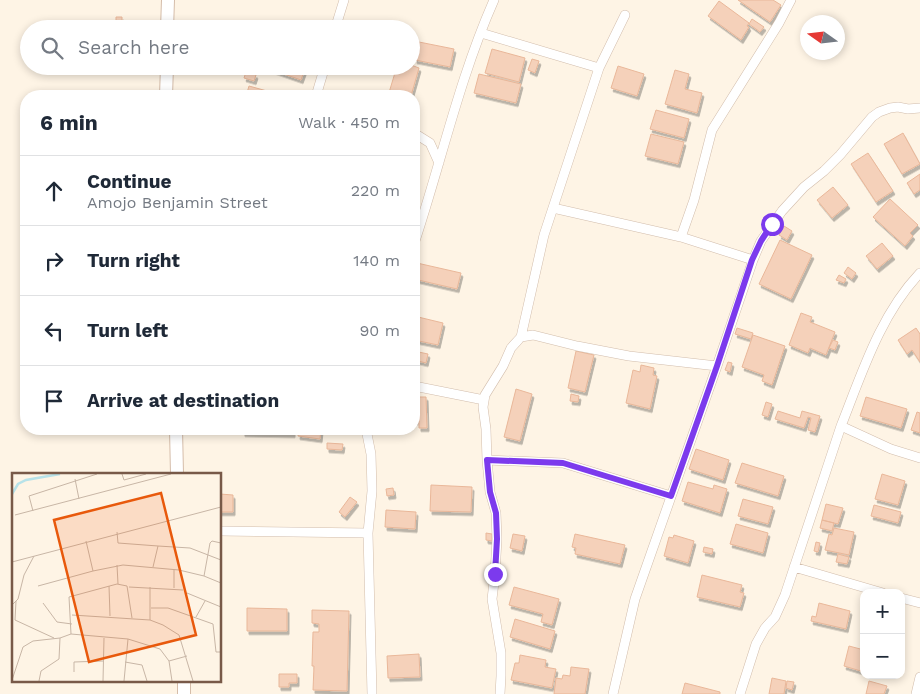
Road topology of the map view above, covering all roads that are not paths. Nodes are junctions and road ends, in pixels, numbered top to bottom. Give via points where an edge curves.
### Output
1 (168, 0) edge
2 (344, 0) edge
3 (494, 0) edge
4 (791, 0) edge
5 (625, 15) dead end
6 (168, 20) edge
7 (338, 20) edge
8 (481, 33) junction
9 (599, 68) junction
10 (167, 75) edge
11 (322, 75) edge
12 (166, 90) edge
13 (318, 90) edge
14 (920, 108) edge
15 (420, 137) edge
16 (439, 163) junction
17 (552, 208) junction
18 (420, 226) edge
19 (681, 237) junction
20 (752, 260) junction
21 (920, 273) edge
22 (521, 337) junction
23 (717, 366) junction
24 (420, 387) edge
25 (484, 400) junction
26 (841, 426) junction
27 (176, 435) edge
28 (367, 435) edge
29 (920, 458) edge
30 (487, 460) junction
31 (177, 473) edge
32 (671, 496) junction
33 (221, 531) edge
34 (368, 533) junction
35 (794, 567) junction
36 (869, 589) edge
37 (905, 599) edge
38 (920, 603) edge
39 (920, 677) edge
40 (372, 694) edge
41 (500, 694) edge
42 (613, 694) edge
43 (740, 694) edge
44 (916, 694) edge

1 - 6 street
2 - 7 street
3 - 8 street
4 - 19 street via 712,130
5 - 9 street
8 - 9 street
8 - 16 street
9 - 17 street
10 - 12 street
11 - 13 street
14 - 20 street via 890,108 872,117 837,158 782,211
15 - 16 street via 430,143
16 - 18 street
17 - 19 street
17 - 22 street
19 - 20 street
20 - 23 street
21 - 26 street via 907,286 876,338
22 - 23 street via 533,335 629,356
22 - 25 street via 511,348
23 - 32 street
24 - 25 street
25 - 30 street
26 - 29 street via 891,449
26 - 35 street
27 - 31 street
28 - 34 street via 372,491
30 - 32 street via 563,463
30 - 41 street via 496,513 492,599 501,653
32 - 42 street via 635,599
33 - 34 street
34 - 40 street
35 - 36 street
35 - 43 street via 775,617 756,644
37 - 38 street
39 - 44 street

